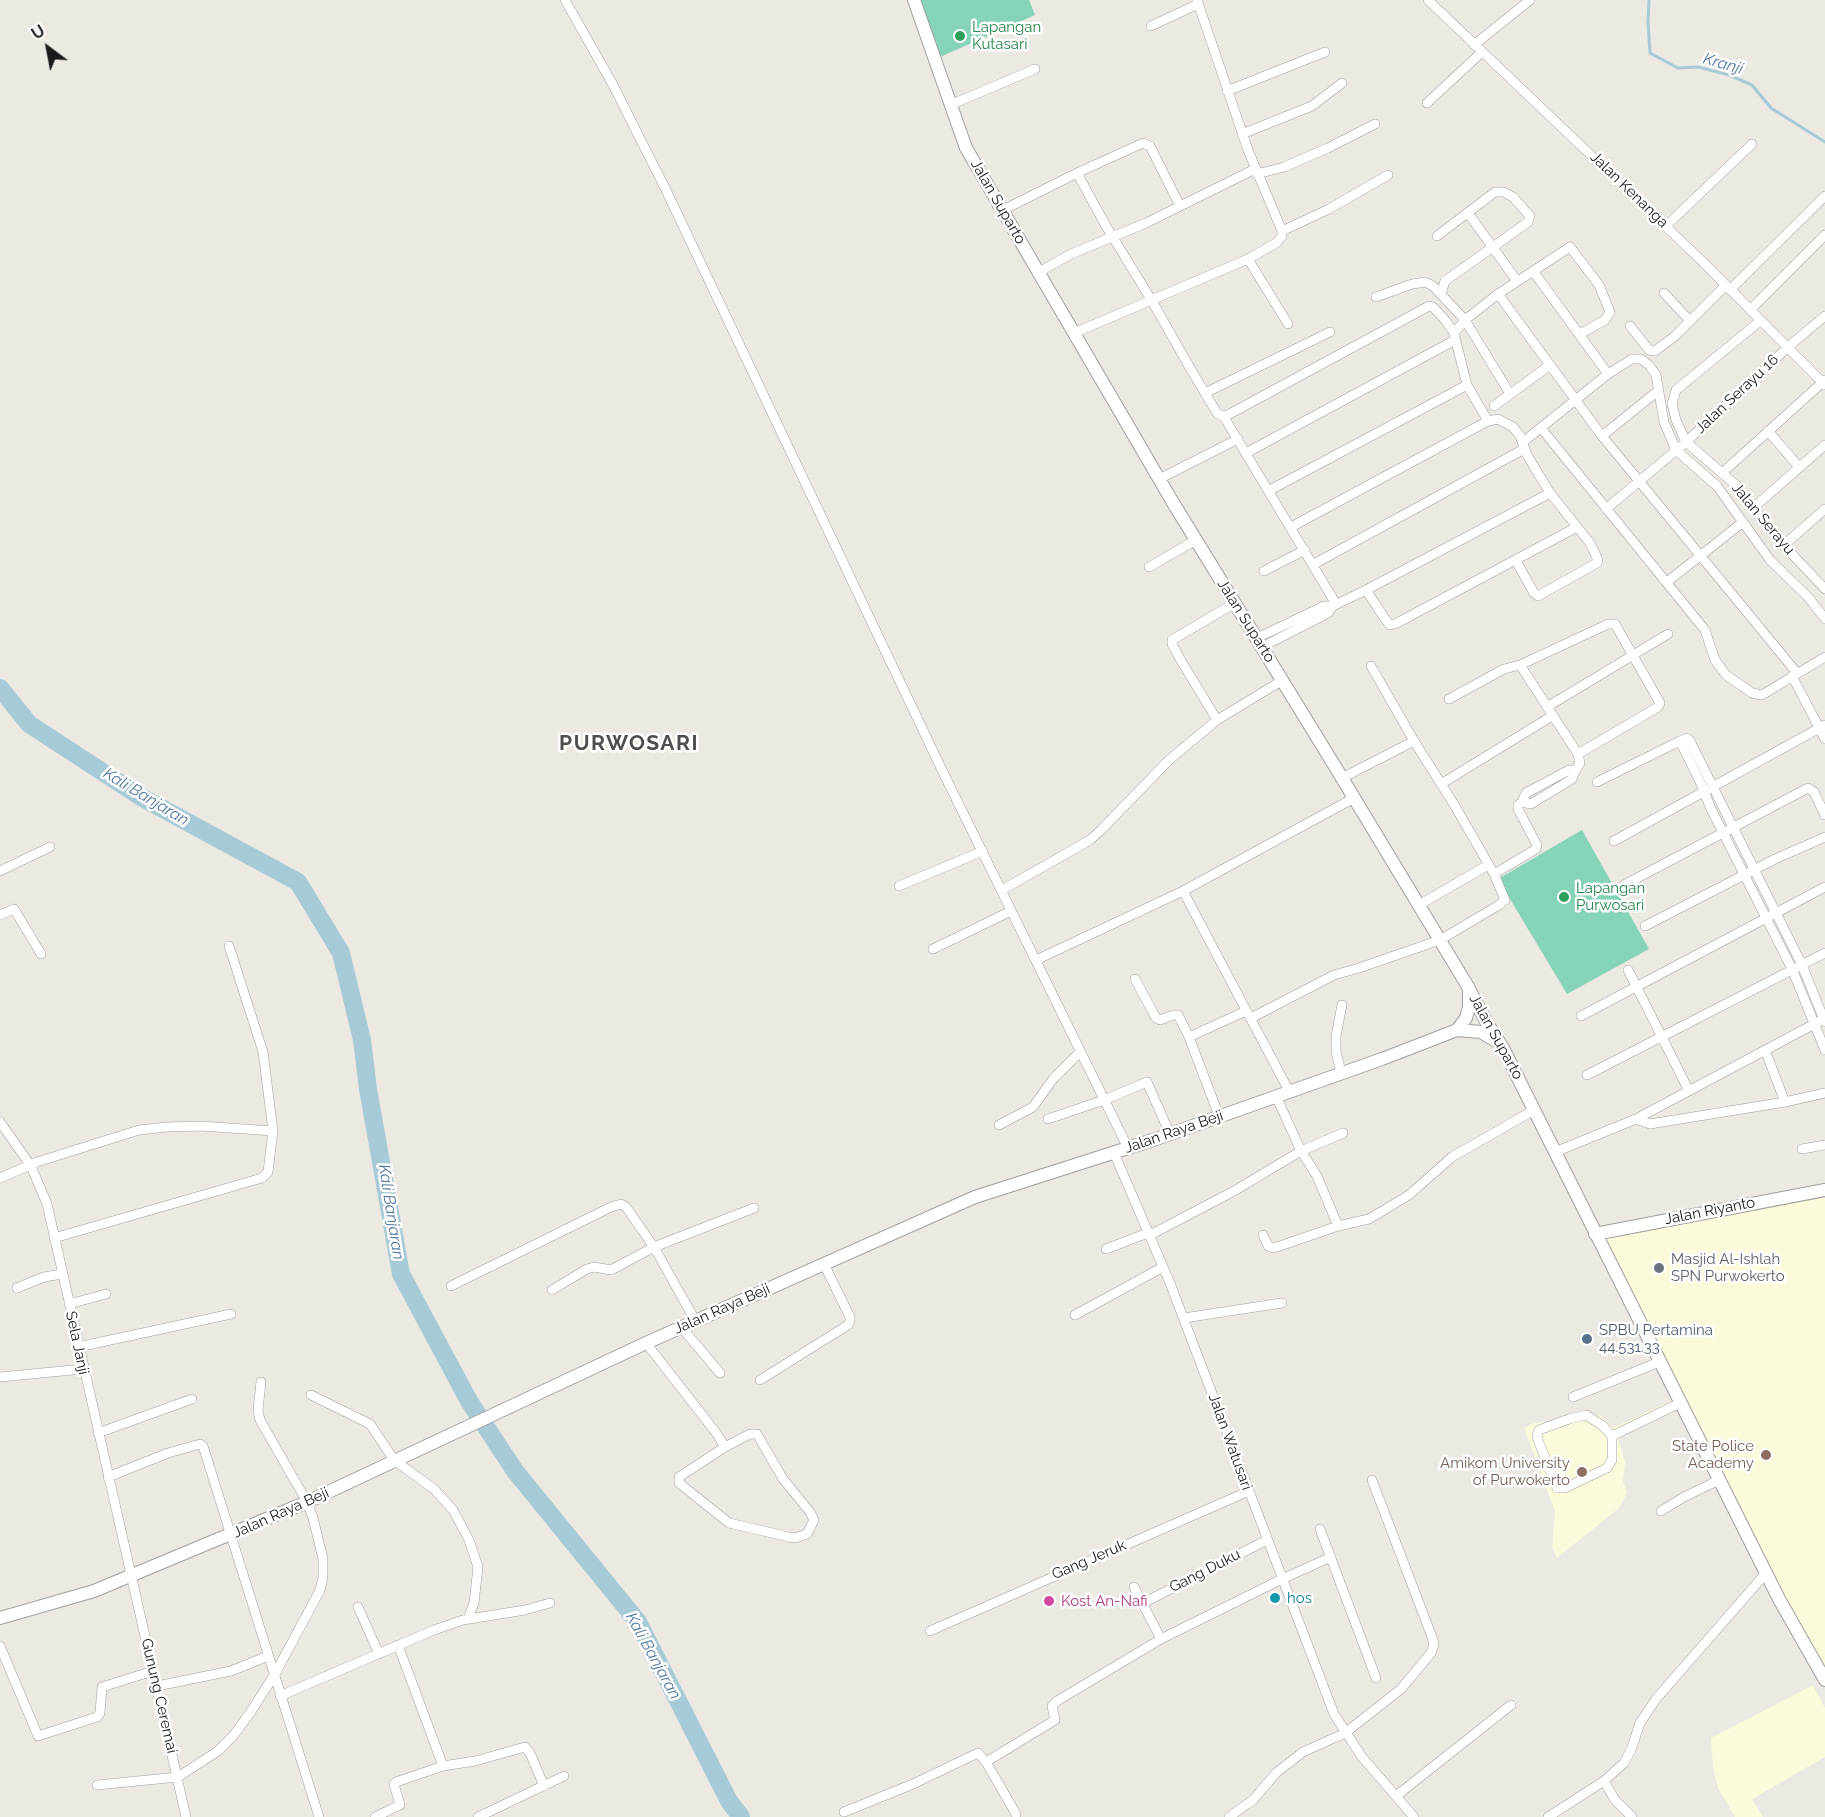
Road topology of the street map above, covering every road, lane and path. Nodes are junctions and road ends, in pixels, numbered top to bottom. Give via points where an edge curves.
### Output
1 (565, 0) edge
2 (914, 0) edge
3 (1428, 0) edge
4 (1530, 0) edge
5 (1197, 2) edge
6 (1151, 26) dead end
7 (1474, 45) junction
8 (1325, 52) dead end
9 (1482, 52) junction
10 (1035, 69) dead end
11 (1342, 82) dead end
12 (1227, 91) junction
13 (1427, 103) dead end
14 (950, 105) junction
15 (1375, 124) dead end
16 (1242, 134) junction
17 (1752, 144) dead end
18 (1256, 171) junction
19 (1077, 173) junction
20 (1388, 175) dead end
21 (1825, 196) edge
22 (1180, 206) junction
23 (1003, 210) junction
24 (1468, 213) junction
25 (1665, 226) junction
26 (1282, 231) junction
27 (1825, 235) edge
28 (1437, 236) dead end
29 (1113, 237) junction
30 (1492, 246) junction
31 (1248, 259) junction
32 (1533, 270) junction
33 (1039, 272) junction
34 (1517, 281) junction
35 (1728, 287) junction
36 (1664, 293) dead end
37 (1441, 294) junction
38 (1498, 294) junction
39 (1376, 297) dead end
40 (1152, 301) junction
41 (1750, 310) junction
42 (1825, 316) edge
43 (1465, 320) junction
44 (1690, 321) junction
45 (1760, 321) junction
46 (1288, 324) dead end
47 (1629, 326) dead end
48 (1330, 332) dead end
49 (1074, 333) junction
50 (1580, 334) junction
51 (1455, 337) junction
52 (1788, 347) junction
53 (1550, 366) junction
54 (1608, 374) junction
55 (1824, 383) edge
56 (1467, 385) junction
57 (1659, 390) junction
58 (1205, 393) junction
59 (1510, 394) junction
60 (1575, 400) junction
61 (1494, 406) dead end
62 (1224, 417) junction
63 (1488, 421) junction
64 (1541, 428) junction
65 (1768, 431) junction
66 (1602, 436) junction
67 (1238, 439) junction
68 (1686, 442) junction
69 (1825, 445) edge
70 (1523, 446) junction
71 (1676, 450) junction
72 (1246, 453) junction
73 (1799, 467) junction
74 (1722, 473) junction
75 (1159, 478) junction
76 (1639, 482) junction
77 (1270, 490) junction
78 (1550, 493) junction
79 (1753, 508) junction
80 (1606, 509) junction
81 (1825, 509) edge
82 (1743, 522) junction
83 (1291, 527) junction
84 (1577, 527) junction
85 (1196, 540) junction
86 (1783, 546) junction
87 (1305, 550) junction
88 (1700, 556) junction
89 (1516, 561) junction
90 (1314, 564) junction
91 (1149, 567) dead end
92 (1264, 571) dead end
93 (1667, 582) junction
94 (1824, 587) edge
95 (1366, 590) junction
96 (1235, 603) junction
97 (1335, 605) junction
98 (1825, 619) edge
99 (1668, 634) dead end
100 (1259, 643) junction
101 (1633, 656) junction
102 (1825, 657) edge
103 (1520, 665) junction
104 (1371, 666) dead end
105 (1795, 675) junction
106 (1282, 680) junction
107 (1449, 699) dead end
108 (1550, 712) junction
109 (1217, 720) junction
110 (1822, 727) edge
111 (1825, 739) edge
112 (1414, 741) junction
113 (1578, 754) junction
114 (1342, 778) junction
115 (1597, 782) dead end
116 (1441, 784) junction
117 (1708, 790) junction
118 (1354, 798) junction
119 (1825, 815) edge
120 (1732, 828) junction
121 (1723, 833) junction
122 (1825, 837) edge
123 (1614, 841) dead end
124 (50, 847) dead end
125 (983, 851) junction
126 (1491, 869) junction
127 (1754, 870) junction
128 (0, 871) edge
129 (1745, 875) junction
130 (899, 886) dead end
131 (1622, 886) dead end
132 (1825, 887) edge
133 (1002, 890) junction
134 (1183, 891) junction
135 (1419, 905) junction
136 (1011, 911) junction
137 (1777, 914) junction
138 (0, 915) edge
139 (1767, 918) junction
140 (1646, 926) dead end
141 (1440, 940) junction
142 (230, 946) dead end
143 (933, 949) dead end
144 (1825, 953) edge
145 (41, 954) dead end
146 (1036, 960) junction
147 (1802, 965) junction
148 (1792, 969) junction
149 (1628, 970) dead end
150 (1134, 979) dead end
151 (1467, 985) junction
152 (1636, 987) junction
153 (1342, 1005) dead end
154 (1249, 1014) junction
155 (1581, 1016) dead end
156 (1825, 1020) edge
157 (1814, 1023) junction
158 (1457, 1030) junction
159 (1189, 1037) junction
160 (1661, 1037) junction
161 (1503, 1048) junction
162 (1765, 1050) junction
163 (1825, 1050) edge
164 (1080, 1052) junction
165 (1341, 1073) junction
166 (1587, 1075) dead end
167 (1290, 1091) junction
168 (1689, 1091) junction
169 (1825, 1093) edge
170 (1276, 1096) junction
171 (1104, 1100) junction
172 (1785, 1102) junction
173 (1534, 1110) junction
174 (1219, 1116) junction
175 (1048, 1119) dead end
176 (1636, 1119) junction
177 (0, 1122) edge
178 (999, 1125) dead end
179 (273, 1131) junction
180 (1343, 1133) dead end
181 (1170, 1134) junction
182 (1825, 1145) edge
183 (1128, 1148) junction
184 (1802, 1149) dead end
185 (1302, 1151) junction
186 (1555, 1152) junction
187 (1114, 1153) junction
188 (31, 1166) junction
189 (0, 1178) edge
190 (1825, 1190) edge
191 (754, 1208) dead end
192 (1338, 1226) junction
193 (1150, 1233) junction
194 (1595, 1234) junction
195 (1263, 1235) dead end
196 (54, 1238) junction
197 (654, 1247) junction
198 (1106, 1249) dead end
199 (824, 1264) junction
200 (1163, 1267) junction
201 (62, 1274) junction
202 (451, 1286) dead end
203 (17, 1288) dead end
204 (552, 1290) dead end
205 (106, 1294) dead end
206 (1282, 1303) dead end
207 (69, 1304) junction
208 (231, 1314) dead end
209 (1075, 1315) dead end
210 (1184, 1318) junction
211 (696, 1322) junction
212 (682, 1328) junction
213 (646, 1343) junction
214 (78, 1347) junction
215 (1659, 1362) junction
216 (83, 1369) junction
217 (720, 1374) dead end
218 (0, 1377) edge
219 (760, 1380) dead end
220 (261, 1382) dead end
221 (311, 1395) dead end
222 (1573, 1397) dead end
223 (192, 1399) dead end
224 (1680, 1403) junction
225 (98, 1433) junction
226 (1612, 1437) junction
227 (725, 1447) junction
228 (394, 1460) junction
229 (108, 1477) junction
230 (1372, 1480) dead end
231 (1719, 1480) junction
232 (1249, 1491) junction
233 (308, 1502) junction
234 (1661, 1511) dead end
235 (1320, 1529) dead end
236 (232, 1534) junction
237 (1267, 1540) junction
238 (1331, 1557) junction
239 (1766, 1573) junction
240 (132, 1575) junction
241 (1282, 1579) junction
242 (1134, 1587) dead end
243 (549, 1603) dead end
244 (1143, 1603) junction
245 (358, 1607) dead end
246 (0, 1618) edge
247 (468, 1619) junction
248 (930, 1631) dead end
249 (1161, 1639) junction
250 (398, 1645) junction
251 (0, 1646) edge
252 (379, 1654) junction
253 (268, 1656) junction
254 (153, 1671) junction
255 (273, 1671) junction
256 (1376, 1678) dead end
257 (1825, 1680) edge
258 (157, 1686) junction
259 (280, 1696) junction
260 (1511, 1705) dead end
261 (1344, 1732) junction
262 (986, 1762) junction
263 (443, 1766) junction
264 (564, 1776) dead end
265 (178, 1777) junction
266 (1604, 1781) junction
267 (97, 1785) dead end
268 (544, 1786) junction
269 (1396, 1796) junction
270 (844, 1812) dead end
271 (1016, 1814) dead end
272 (186, 1817) edge
273 (319, 1817) edge
274 (375, 1817) edge
275 (478, 1817) edge
276 (1229, 1817) edge
277 (1414, 1817) edge
278 (1548, 1817) edge
279 (1631, 1817) edge

1 - 125 street via 665,188
2 - 14 street, Jalan Suparto
3 - 7 street, Jalan Kenanga
4 - 7 street
5 - 6 street
5 - 12 street
7 - 9 street, Jalan Kenanga
8 - 12 street
9 - 13 street
9 - 25 street, Jalan Kenanga
10 - 14 street
11 - 16 street via 1312,106
12 - 16 street
14 - 23 street, Jalan Suparto via 966,148
15 - 18 street via 1284,167
16 - 18 street
17 - 25 street
18 - 22 street
18 - 26 street
19 - 22 street via 1147,144
19 - 23 street
19 - 29 street
20 - 26 street
21 - 35 street
22 - 29 street
23 - 33 street, Jalan Suparto
24 - 28 street
24 - 30 street
24 - 30 street via 1499,191 1513,197 1530,216 1528,222
25 - 35 street, Jalan Kenanga
26 - 31 street via 1280,239
27 - 41 street
29 - 33 street
29 - 40 street
30 - 34 street
30 - 37 street via 1445,281
31 - 40 street
31 - 46 street
32 - 34 street
32 - 50 street
32 - 50 street via 1570,247 1586,266 1611,312 1605,320
33 - 49 street, Jalan Suparto
34 - 38 street
35 - 41 street, Jalan Kenanga
35 - 44 street
36 - 44 street
37 - 39 street via 1425,282
37 - 43 street
38 - 43 street
38 - 53 street
40 - 49 street
40 - 58 street
41 - 45 street, Jalan Kenanga
42 - 52 street, Jalan Serayu 16
43 - 51 street
43 - 59 street
44 - 47 street via 1655,351 1649,350
45 - 52 street, Jalan Kenanga
45 - 68 street, Jalan Serayu via 1676,390 1672,404
48 - 58 street
49 - 75 street, Jalan Suparto
50 - 54 street
51 - 56 street
51 - 62 street via 1446,321 1429,306
51 - 72 street
52 - 55 street, Jalan Kenanga
52 - 68 street, Jalan Serayu 16
53 - 59 street
53 - 60 street
54 - 57 street via 1632,359 1641,359 1656,375
54 - 60 street
55 - 65 street
56 - 63 street
56 - 77 street
57 - 66 street
57 - 71 street via 1664,422
58 - 62 street via 1217,413
59 - 61 street
60 - 64 street
60 - 66 street
62 - 67 street
63 - 70 street via 1506,422
63 - 83 street
64 - 70 street
64 - 80 street
65 - 73 street
65 - 74 street
66 - 76 street
67 - 72 street
67 - 75 street
68 - 71 street, Jalan Serayu 16
68 - 74 street, Jalan Serayu
69 - 73 street
70 - 78 street
70 - 90 street
71 - 76 street, Jalan Serayu 16
71 - 82 street via 1717,486
72 - 77 street
73 - 79 street
74 - 79 street, Jalan Serayu
75 - 85 street, Jalan Suparto
76 - 80 street, Jalan Serayu 16
76 - 88 street
77 - 83 street
78 - 84 street
78 - 95 street
79 - 86 street, Jalan Serayu
80 - 93 street
81 - 86 street
82 - 88 street
82 - 98 street via 1770,560
83 - 87 street
84 - 89 street
84 - 89 street via 1590,543 1597,563 1549,591 1538,596 1534,593
85 - 91 street
85 - 96 street, Jalan Suparto
86 - 94 street, Jalan Serayu
87 - 90 street
87 - 92 street
88 - 93 street
88 - 105 street
89 - 95 street via 1397,623 1390,624 1384,619
90 - 97 street
93 - 105 street via 1705,630 1715,660 1741,686 1758,696
95 - 97 street
96 - 100 street, Jalan Suparto
96 - 109 street via 1172,640
97 - 100 street via 1324,606
99 - 101 street
100 - 106 street, Jalan Suparto
101 - 103 street via 1617,626 1612,624
101 - 108 street
101 - 113 street via 1660,703 1658,707
102 - 105 street
103 - 107 street via 1504,669
103 - 108 street
104 - 112 street
105 - 110 street
106 - 109 street
106 - 114 street, Jalan Suparto
108 - 113 street
108 - 116 street
109 - 133 street via 1169,760 1096,835
110 - 111 street
110 - 117 street
112 - 114 street
112 - 116 street
113 - 126 street via 1580,763 1575,771 1565,771 1526,793 1518,805 1536,849
114 - 118 street, Jalan Suparto
115 - 117 street via 1680,741
116 - 126 street
117 - 120 street
117 - 121 street
117 - 123 street
118 - 134 street
118 - 135 street, Jalan Suparto
119 - 120 street via 1808,788
120 - 121 street
120 - 127 street
121 - 129 street
121 - 131 street
122 - 127 street
124 - 128 street
125 - 130 street
125 - 133 street
126 - 135 street
126 - 141 street via 1505,900
127 - 129 street
127 - 137 street
129 - 139 street
129 - 140 street
132 - 137 street
133 - 136 street
134 - 146 street
134 - 154 street
135 - 141 street, Jalan Suparto
136 - 143 street
136 - 146 street
137 - 139 street
137 - 147 street
138 - 145 street via 14,909
139 - 148 street
139 - 152 street
141 - 151 street, Jalan Suparto
141 - 154 street via 1334,975 1313,988
142 - 179 street via 263,1052
144 - 147 street
146 - 164 street
147 - 148 street
147 - 156 street
148 - 157 street
148 - 160 street
149 - 152 street
150 - 159 street via 1156,1018 1178,1015
151 - 158 street via 1470,1007
151 - 161 street, Jalan Suparto
152 - 155 street
152 - 160 street
153 - 165 street via 1336,1036
154 - 159 street
154 - 167 street
156 - 157 street
157 - 162 street
157 - 163 street
158 - 161 street via 1481,1032
158 - 165 street, Jalan Raya Beji
159 - 174 street
160 - 166 street
160 - 168 street
161 - 173 street, Jalan Suparto
162 - 168 street
162 - 172 street
164 - 171 street
164 - 178 street via 1033,1107
165 - 167 street, Jalan Raya Beji
167 - 170 street, Jalan Raya Beji
168 - 176 street
169 - 172 street
170 - 174 street, Jalan Raya Beji
170 - 185 street
171 - 175 street
171 - 181 street via 1147,1082
171 - 183 street
172 - 176 street via 1650,1124
173 - 186 street, Jalan Suparto
173 - 192 street via 1452,1157 1395,1204 1369,1219
174 - 181 street, Jalan Raya Beji
176 - 186 street
177 - 188 street, Sela Janji
179 - 188 street via 187,1126 139,1131
179 - 196 street via 268,1172 261,1178
180 - 185 street
181 - 183 street, Jalan Raya Beji
182 - 184 street
183 - 187 street, Jalan Raya Beji
185 - 192 street
185 - 193 street
186 - 194 street, Jalan Suparto
187 - 193 street, Jalan Watusari
187 - 199 street, Jalan Raya Beji via 975,1197
188 - 189 street
188 - 196 street, Sela Janji via 47,1204
190 - 194 street, Jalan Riyanto
191 - 197 street
192 - 195 street via 1274,1248 1268,1246
193 - 198 street
193 - 200 street, Jalan Watusari
194 - 215 street, Jalan Suparto
196 - 201 street, Sela Janji
197 - 202 street via 621,1204
197 - 204 street via 611,1270 587,1269
197 - 211 street
199 - 211 street, Jalan Raya Beji
199 - 219 street via 850,1317 848,1325
200 - 209 street
200 - 210 street, Jalan Watusari
201 - 203 street
201 - 207 street, Sela Janji
205 - 207 street
206 - 210 street
207 - 214 street, Sela Janji
208 - 214 street
210 - 232 street, Jalan Watusari
211 - 212 street, Jalan Raya Beji
212 - 213 street, Jalan Raya Beji
212 - 217 street
213 - 227 street
213 - 228 street, Jalan Raya Beji
214 - 216 street, Sela Janji
215 - 222 street
215 - 224 street, Jalan Suparto
216 - 218 street
216 - 225 street, Sela Janji
220 - 233 street via 260,1420
221 - 228 street via 370,1424
223 - 225 street
224 - 226 street
224 - 231 street, Jalan Suparto
225 - 229 street, Sela Janji
226 - 226 street via 1612,1460 1607,1468 1560,1489 1554,1484 1537,1435 1539,1430 1586,1415
227 - 227 street via 679,1477 679,1483 729,1523 795,1538 807,1534 814,1521 810,1512 783,1479 757,1434
228 - 233 street, Jalan Raya Beji
228 - 247 street via 444,1499 460,1519 478,1567
229 - 236 street via 200,1444 208,1456
229 - 240 street, Sela Janji
230 - 261 street via 1434,1647 1401,1689
231 - 234 street
231 - 239 street, Jalan Suparto
232 - 237 street, Jalan Watusari
232 - 248 street, Gang Jeruk
233 - 236 street, Jalan Raya Beji
233 - 255 street via 323,1558 323,1577 314,1603
235 - 238 street
236 - 240 street, Jalan Raya Beji
236 - 253 street
237 - 241 street, Jalan Watusari
237 - 244 street, Gang Duku
238 - 241 street
238 - 256 street
239 - 257 street, Jalan Suparto
239 - 266 street via 1656,1699 1640,1723 1624,1763
240 - 246 street, Jalan Raya Beji via 94,1591
240 - 254 street, Gunung Ceremai
241 - 249 street
241 - 261 street, Jalan Watusari
242 - 244 street
243 - 247 street
244 - 249 street
245 - 252 street
247 - 250 street
249 - 262 street via 1052,1704 1055,1720
250 - 252 street
250 - 263 street
251 - 254 street via 38,1736 97,1717 103,1687
252 - 259 street
253 - 255 street
253 - 258 street via 231,1671
254 - 258 street, Gunung Ceremai
255 - 259 street
255 - 265 street via 233,1736 218,1751
258 - 265 street, Gunung Ceremai
259 - 273 street
260 - 269 street
261 - 269 street, Jalan Watusari
261 - 276 street via 1304,1752
262 - 270 street via 976,1754
262 - 271 street
263 - 268 street via 525,1747
263 - 274 street via 396,1782 400,1804
264 - 268 street
265 - 267 street
265 - 272 street, Gunung Ceremai
266 - 278 street
266 - 279 street
268 - 275 street
269 - 277 street, Jalan Watusari

